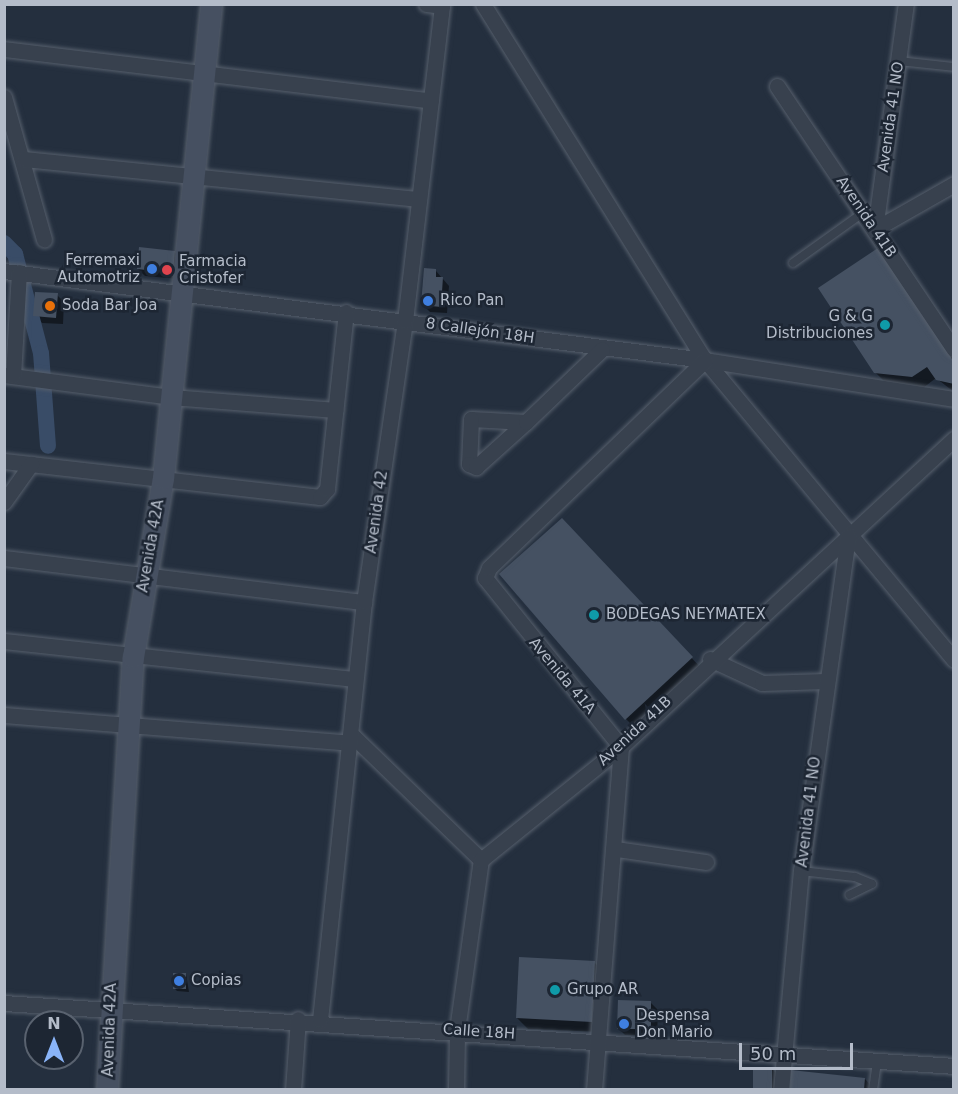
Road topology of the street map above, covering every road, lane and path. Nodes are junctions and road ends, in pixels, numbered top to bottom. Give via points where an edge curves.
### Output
1 (211, 4) edge
2 (483, 4) edge
3 (906, 4) edge
4 (437, 5) edge
5 (4, 49) edge
6 (898, 61) junction
7 (954, 68) edge
8 (204, 72) junction
9 (777, 86) dead end
10 (4, 97) edge
11 (431, 101) junction
12 (24, 159) junction
13 (193, 177) junction
14 (954, 184) edge
15 (420, 199) junction
16 (864, 213) junction
17 (875, 229) junction
18 (44, 239) dead end
19 (793, 262) dead end
20 (12, 272) edge
21 (180, 293) junction
22 (346, 312) junction
23 (405, 321) junction
24 (602, 349) junction
25 (954, 349) edge
26 (705, 360) junction
27 (8, 376) edge
28 (171, 397) junction
29 (954, 399) edge
30 (335, 410) junction
31 (526, 422) dead end
32 (954, 438) edge
33 (4, 461) edge
34 (31, 464) junction
35 (163, 478) junction
36 (4, 502) edge
37 (848, 536) junction
38 (4, 558) edge
39 (145, 574) junction
40 (364, 602) junction
41 (4, 641) edge
42 (133, 657) junction
43 (710, 660) junction
44 (954, 660) edge
45 (355, 679) junction
46 (826, 681) junction
47 (4, 715) edge
48 (127, 725) junction
49 (350, 739) junction
50 (621, 747) junction
51 (616, 849) junction
52 (481, 860) junction
53 (706, 862) dead end
54 (801, 871) junction
55 (849, 895) dead end
56 (4, 1003) edge
57 (110, 1009) junction
58 (298, 1019) junction
59 (320, 1020) junction
60 (457, 1030) junction
61 (598, 1040) junction
62 (784, 1054) junction
63 (877, 1060) junction
64 (954, 1066) edge
65 (107, 1089) edge
66 (293, 1089) edge
67 (456, 1089) edge
68 (594, 1089) edge
69 (781, 1089) edge
70 (873, 1089) edge

1 - 8 street, Avenida 42A
2 - 26 street
3 - 6 street, Avenida 41 NO
4 - 11 street, Avenida 42
5 - 8 street
6 - 7 lane
6 - 17 street, Avenida 41 NO
8 - 11 street
8 - 13 street, Avenida 42A
9 - 16 street, Avenida 41B
10 - 12 street
11 - 15 street, Avenida 42
12 - 13 street
12 - 18 street
13 - 15 street
13 - 21 street, Avenida 42A
14 - 17 street
15 - 23 street, Avenida 42
16 - 17 street, Avenida 41B
16 - 19 lane
17 - 25 street, Avenida 41B
20 - 21 street, 8 Callejón 18H
20 - 27 street
21 - 22 street, 8 Callejón 18H
21 - 28 street, Avenida 42A
22 - 23 street, 8 Callejón 18H
22 - 30 street
23 - 24 street, 8 Callejón 18H
23 - 40 street, Avenida 42
24 - 26 street, 8 Callejón 18H
24 - 31 street
26 - 29 street, 8 Callejón 18H
26 - 37 street
26 - 50 street, Avenida 41A via 489,568 485,578
27 - 28 street
28 - 30 street
28 - 35 street, Avenida 42A
30 - 35 street via 327,489 320,497
32 - 37 street, Avenida 41B
33 - 34 street
34 - 35 street
34 - 36 street
35 - 39 street, Avenida 42A
37 - 43 street, Avenida 41B
37 - 44 street
37 - 46 street, Avenida 41 NO
38 - 39 street
39 - 40 street
39 - 42 street, Avenida 42A
40 - 45 street, Avenida 42
41 - 42 street
42 - 45 street
42 - 48 street, Avenida 42A
43 - 46 street via 762,683
43 - 50 street, Avenida 41B
45 - 49 street, Avenida 42
46 - 54 street, Avenida 41 NO
47 - 48 street
48 - 49 street
48 - 57 street, Avenida 42A
49 - 52 street
49 - 59 street, Avenida 42
50 - 51 street
50 - 52 street, Avenida 41B
51 - 53 street
51 - 61 street
52 - 60 street
54 - 55 lane via 855,877 873,885
54 - 62 street, Avenida 41 NO
56 - 57 street, Calle 18H
57 - 58 street, Calle 18H
57 - 65 street, Avenida 42A
58 - 59 street, Calle 18H
58 - 66 street
59 - 60 street, Calle 18H
60 - 61 street, Calle 18H
60 - 67 street
61 - 62 street, Calle 18H
61 - 68 street
62 - 63 street, Calle 18H
62 - 69 street, Avenida 41 NO
63 - 64 street, Calle 18H
63 - 70 lane

